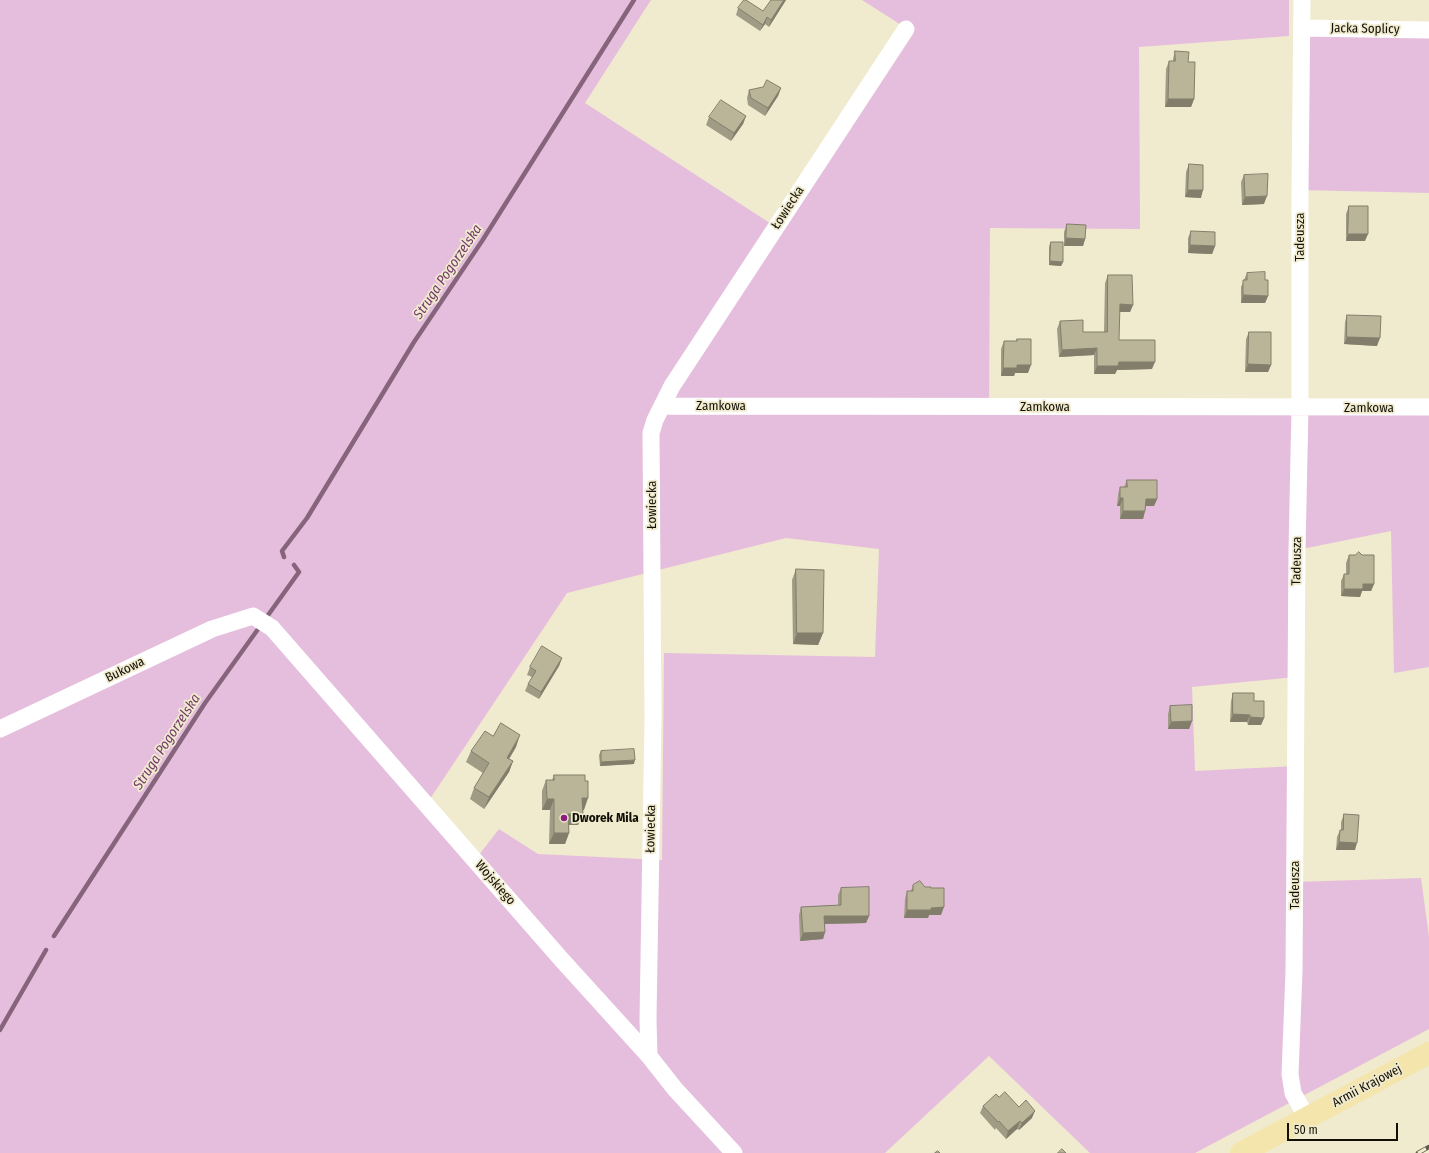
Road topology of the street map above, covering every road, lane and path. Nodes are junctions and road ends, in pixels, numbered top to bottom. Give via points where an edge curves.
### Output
1 (1302, 0) edge
2 (1302, 28) junction
3 (906, 29) dead end
4 (1429, 30) edge
5 (662, 406) junction
6 (1300, 408) junction
7 (1429, 408) edge
8 (262, 622) joint
9 (0, 729) edge
10 (1429, 1053) edge
11 (649, 1056) junction
12 (1307, 1118) junction
13 (734, 1153) edge
14 (1241, 1153) edge

1 - 2 street, Tadeusza
2 - 4 street, Jacka Soplicy
2 - 6 street, Tadeusza
3 - 5 street, Łowiecka via 672,386
5 - 6 street, Zamkowa
5 - 11 street, Łowiecka via 651,433 653,719
6 - 7 street, Zamkowa
6 - 12 street, Tadeusza via 1294,972 1290,1074 1293,1092
8 - 9 street, Bukowa via 212,629
8 - 11 street, Wojskiego
10 - 12 main road, Armii Krajowej
11 - 13 street, Wojskiego via 675,1089
12 - 14 main road, Armii Krajowej

